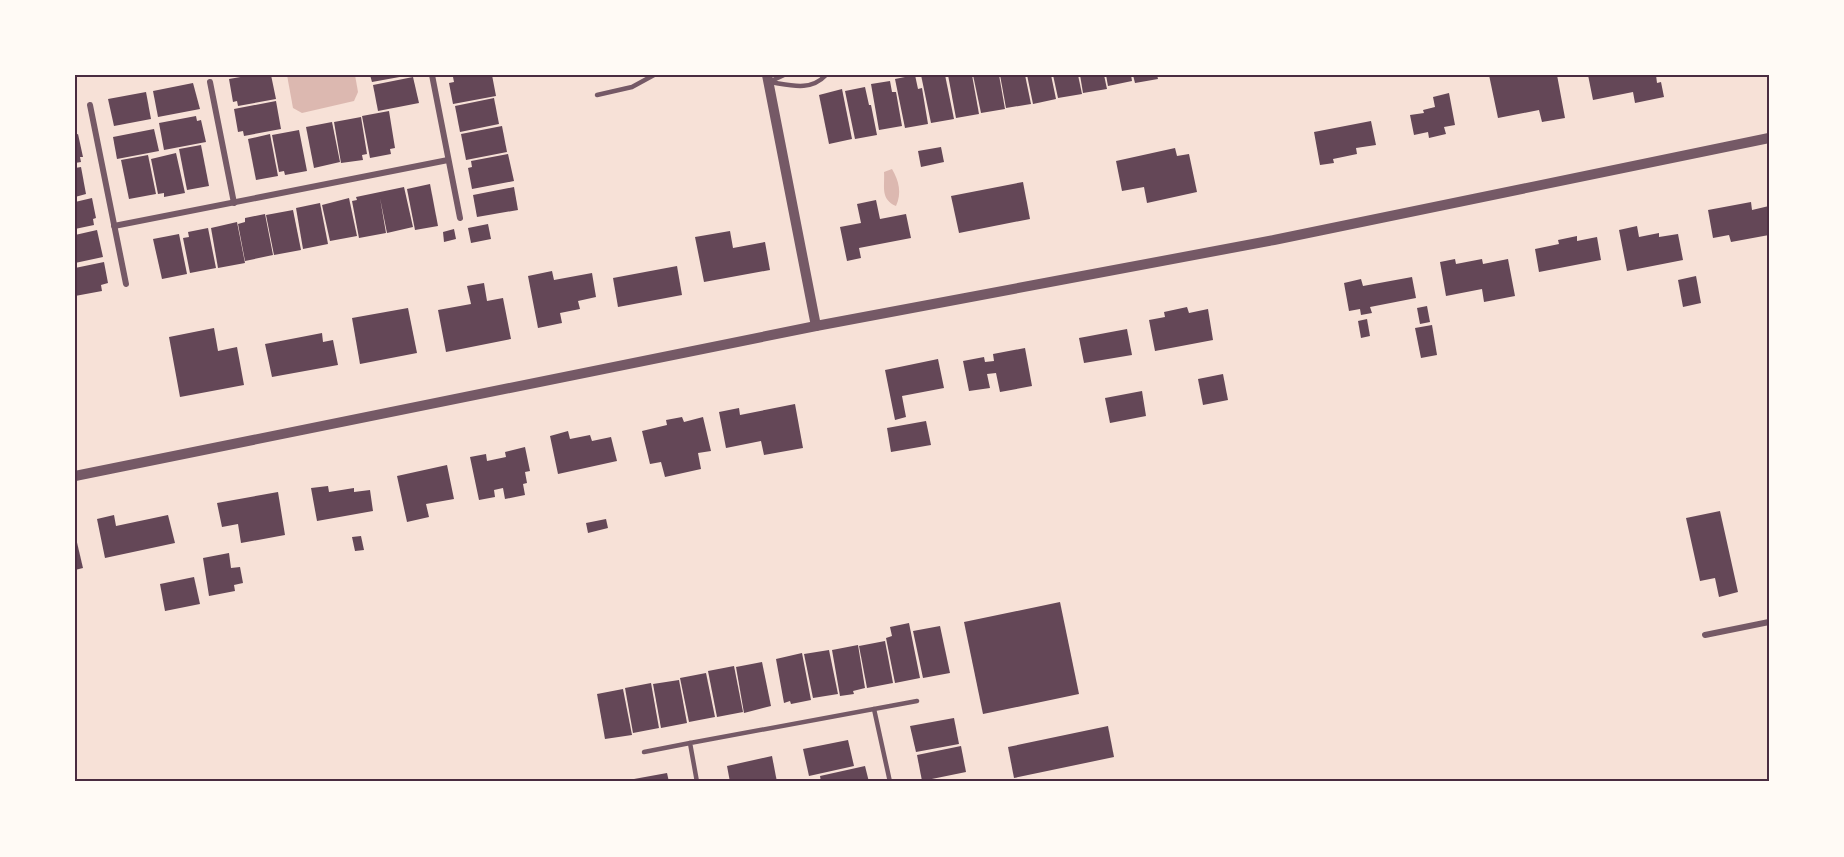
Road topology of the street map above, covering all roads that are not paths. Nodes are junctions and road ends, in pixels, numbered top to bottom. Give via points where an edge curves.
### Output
1 (432, 75) edge
2 (654, 75) edge
3 (784, 75) edge
4 (826, 75) edge
5 (768, 79) edge
6 (210, 82) dead end
7 (597, 95) dead end
8 (90, 105) dead end
9 (1769, 138) edge
10 (448, 160) junction
11 (234, 203) junction
12 (460, 218) dead end
13 (114, 226) junction
14 (126, 284) dead end
15 (816, 326) junction
16 (75, 476) edge
17 (1769, 622) edge
18 (1705, 634) dead end
19 (917, 701) dead end
20 (874, 709) junction
21 (690, 743) junction
22 (644, 752) dead end
23 (698, 782) edge
24 (890, 782) edge

1 - 10 street
2 - 7 lane via 632,87
3 - 5 lane
4 - 5 lane via 818,83 802,86
5 - 15 street
6 - 11 street
8 - 13 street
9 - 15 street via 1274,240
10 - 11 street
10 - 12 street
11 - 13 street
13 - 14 street
15 - 16 street
17 - 18 street
19 - 20 lane
20 - 21 lane
20 - 24 lane
21 - 22 lane
21 - 23 lane

